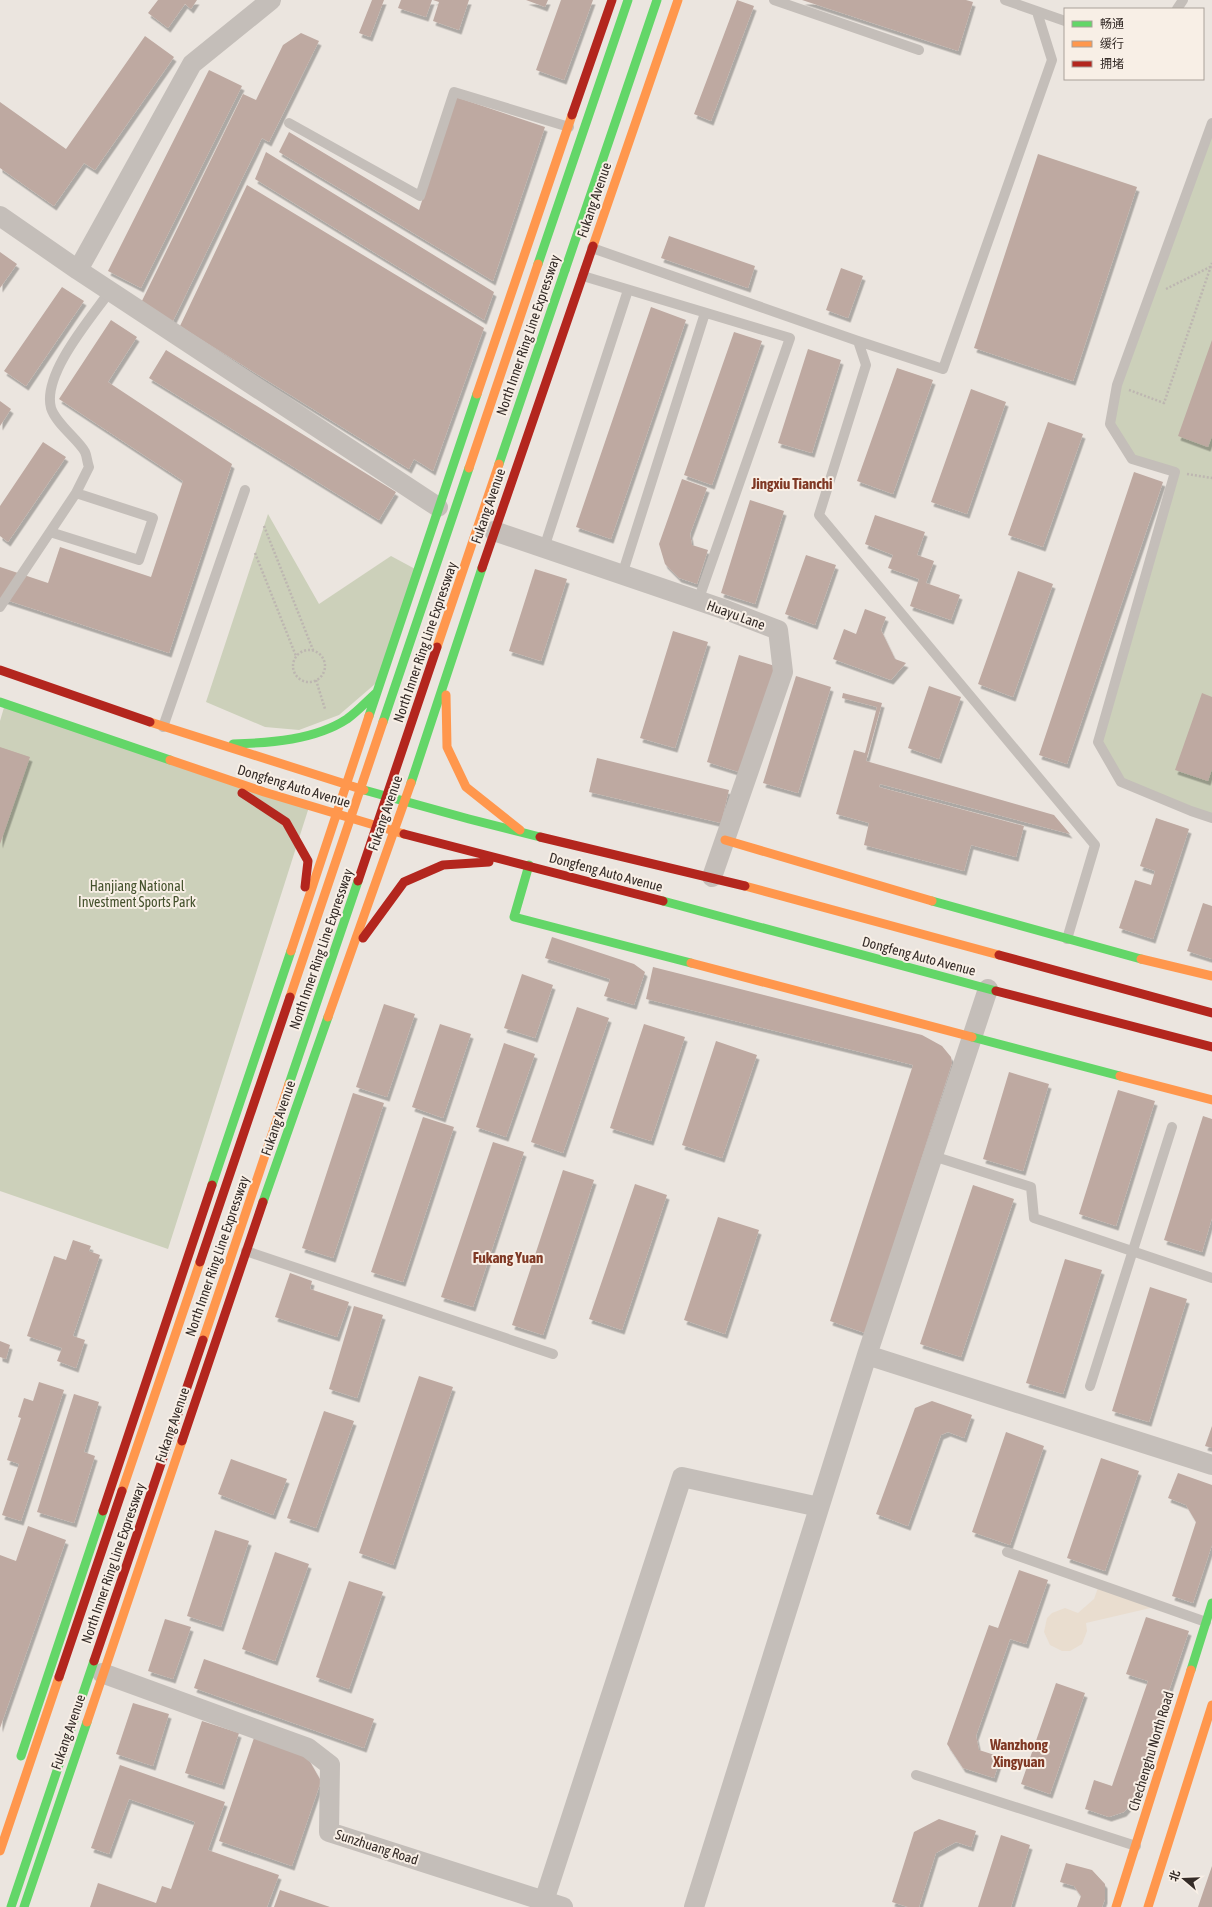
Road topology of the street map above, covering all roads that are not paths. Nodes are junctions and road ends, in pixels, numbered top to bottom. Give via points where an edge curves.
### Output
1 (271, 0) edge
2 (612, 0) edge
3 (628, 0) edge
4 (657, 0) edge
5 (678, 0) edge
6 (774, 0) edge
7 (1005, 0) edge
8 (1037, 12) junction
9 (1064, 21) edge
10 (919, 50) dead end
11 (289, 123) dead end
12 (1212, 123) edge
13 (569, 127) junction
14 (0, 216) edge
15 (592, 248) junction
16 (78, 270) junction
17 (583, 276) junction
18 (628, 290) junction
19 (110, 291) junction
20 (705, 313) junction
21 (858, 341) junction
22 (245, 490) dead end
23 (76, 493) junction
24 (438, 507) junction
25 (494, 531) junction
26 (50, 532) junction
27 (544, 548) junction
28 (622, 575) junction
29 (698, 601) junction
30 (0, 607) edge
31 (0, 670) edge
32 (446, 677) junction
33 (377, 692) junction
34 (0, 702) edge
35 (162, 727) junction
36 (218, 745) junction
37 (218, 777) junction
38 (346, 785) junction
39 (404, 802) junction
40 (337, 815) junction
41 (1212, 818) edge
42 (394, 830) junction
43 (526, 835) junction
44 (725, 840) junction
45 (508, 860) junction
46 (529, 865) junction
47 (712, 878) junction
48 (301, 923) junction
49 (1067, 939) junction
50 (349, 957) junction
51 (1212, 976) edge
52 (988, 989) junction
53 (1212, 1013) edge
54 (972, 1036) junction
55 (1212, 1046) edge
56 (1212, 1100) edge
57 (1172, 1127) dead end
58 (933, 1156) junction
59 (246, 1251) junction
60 (1132, 1251) junction
61 (1212, 1278) edge
62 (553, 1354) dead end
63 (867, 1355) junction
64 (1090, 1386) dead end
65 (1212, 1465) edge
66 (819, 1507) junction
67 (1007, 1552) dead end
68 (1212, 1602) edge
69 (1206, 1622) junction
70 (102, 1673) junction
71 (1212, 1704) edge
72 (18, 1764) dead end
73 (916, 1775) dead end
74 (1136, 1846) junction
75 (0, 1851) edge
76 (550, 1905) edge
77 (12, 1907) edge
78 (24, 1907) edge
79 (694, 1907) edge
80 (1116, 1907) edge
81 (1148, 1907) edge

1 - 16 street via 192,64
2 - 13 main road
3 - 75 main road, North Inner Ring Line Expressway, bridge
4 - 77 main road, North Inner Ring Line Expressway, bridge
5 - 15 main road, Fukang Avenue
6 - 10 lane
7 - 8 lane
8 - 9 lane
8 - 21 lane via 1052,60 943,369
11 - 13 lane via 420,196 454,92
12 - 41 lane via 1117,385 1110,424 1132,459 1174,472 1098,742 1121,782
13 - 24 main road
14 - 16 street
15 - 17 main road, Fukang Avenue
15 - 21 lane
16 - 19 street
17 - 18 lane
17 - 25 main road, Fukang Avenue
18 - 20 lane
18 - 27 lane
19 - 23 lane via 62,360 52,385 51,408 67,433 84,451 89,467
19 - 24 street
20 - 28 lane
20 - 29 lane via 790,338
21 - 49 lane via 866,365 819,515 1095,845
22 - 35 lane
23 - 26 lane
23 - 26 lane via 153,518 139,560
24 - 33 main road
25 - 27 street, Huayu Lane
25 - 32 main road, Fukang Avenue
26 - 30 lane
27 - 28 street, Huayu Lane
28 - 29 street, Huayu Lane
29 - 44 street, Huayu Lane via 778,630 783,672
31 - 35 main road, Dongfeng Auto Avenue
32 - 39 main road, Fukang Avenue
32 - 43 main road via 447,747 466,787
33 - 36 main road via 343,722 303,736 269,743
33 - 38 main road
34 - 37 main road, Dongfeng Auto Avenue
35 - 36 main road, Dongfeng Auto Avenue
36 - 38 main road, Dongfeng Auto Avenue
37 - 40 main road, Dongfeng Auto Avenue
37 - 48 main road via 286,822 308,861
38 - 39 main road, Dongfeng Auto Avenue
38 - 40 main road
39 - 42 main road, Fukang Avenue
39 - 43 main road, Dongfeng Auto Avenue
40 - 42 main road, Dongfeng Auto Avenue
40 - 48 main road
42 - 45 main road, Dongfeng Auto Avenue
42 - 50 main road, Fukang Avenue
43 - 47 main road, Dongfeng Auto Avenue
44 - 47 street, Huayu Lane
44 - 49 main road
45 - 46 main road, Dongfeng Auto Avenue
45 - 50 main road via 443,865 404,882
46 - 52 main road, Dongfeng Auto Avenue
46 - 54 main road via 514,917
47 - 53 main road, Dongfeng Auto Avenue
48 - 72 main road
49 - 51 main road
50 - 59 main road, Fukang Avenue
52 - 54 street
52 - 55 main road, Dongfeng Auto Avenue
54 - 56 main road
54 - 58 street
57 - 60 lane
58 - 60 lane via 1031,1186 1034,1218
58 - 63 street
59 - 62 lane
59 - 70 main road, Fukang Avenue
60 - 61 lane
60 - 64 lane
63 - 65 street
63 - 66 street
66 - 76 street via 682,1477
66 - 79 street
67 - 69 lane
68 - 69 main road, Chechenghu North Road
69 - 74 main road, Chechenghu North Road
70 - 76 street, Sunzhuang Road via 308,1748 330,1765 329,1832
70 - 78 main road, Fukang Avenue
71 - 81 main road
73 - 74 lane
74 - 80 main road, Chechenghu North Road

